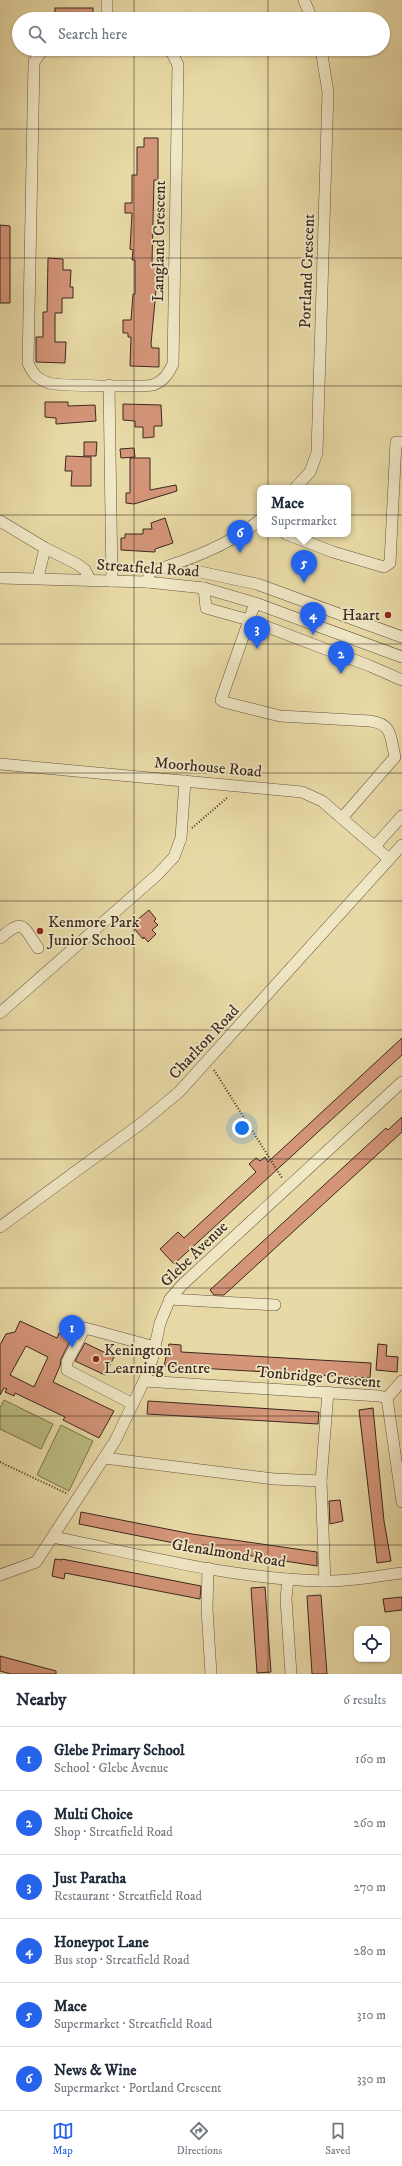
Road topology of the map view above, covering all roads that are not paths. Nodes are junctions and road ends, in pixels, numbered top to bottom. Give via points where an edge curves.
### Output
1 (107, 0) edge
2 (304, 0) edge
3 (107, 12) edge
4 (309, 12) edge
5 (38, 56) edge
6 (174, 56) edge
7 (322, 56) edge
8 (109, 386) junction
9 (402, 442) edge
10 (298, 485) edge
11 (0, 520) edge
12 (257, 523) edge
13 (294, 537) edge
14 (45, 548) junction
15 (191, 564) junction
16 (0, 578) edge
17 (38, 578) junction
18 (90, 580) junction
19 (112, 580) junction
20 (147, 582) junction
21 (188, 585) junction
22 (204, 588) junction
23 (255, 602) junction
24 (249, 620) junction
25 (379, 629) junction
26 (402, 637) edge
27 (375, 648) junction
28 (402, 657) edge
29 (370, 666) junction
30 (402, 680) edge
31 (0, 764) edge
32 (185, 781) junction
33 (402, 816) edge
34 (342, 818) junction
35 (402, 845) edge
36 (375, 846) junction
37 (389, 860) junction
38 (0, 938) edge
39 (38, 948) dead end
40 (1, 1012) edge
41 (402, 1082) edge
42 (0, 1228) edge
43 (170, 1299) junction
44 (275, 1305) dead end
45 (155, 1347) junction
46 (144, 1381) junction
47 (402, 1381) edge
48 (328, 1392) junction
49 (387, 1398) junction
50 (133, 1404) junction
51 (104, 1458) junction
52 (321, 1481) junction
53 (402, 1502) edge
54 (53, 1537) junction
55 (208, 1568) junction
56 (402, 1573) edge
57 (0, 1575) edge
58 (288, 1579) junction
59 (325, 1581) junction
60 (211, 1674) edge
61 (291, 1674) edge

1 - 3 street
2 - 4 street
5 - 8 street, Langland Crescent via 34,62 28,363 34,376 50,384
6 - 8 street, Langland Crescent via 178,65 173,364 166,377 152,385
7 - 10 street, Portland Crescent via 328,92 317,453 310,472
8 - 19 street
9 - 13 street via 396,442 390,562 384,567
11 - 14 street
12 - 15 street
14 - 17 street
14 - 18 street via 77,564 85,570
15 - 20 street via 150,572
15 - 21 street
15 - 25 street via 257,584
16 - 17 street, Streatfield Road
17 - 18 street, Streatfield Road
18 - 19 street, Streatfield Road
19 - 20 street, Streatfield Road
20 - 21 street, Streatfield Road
21 - 22 street, Streatfield Road
22 - 23 street, Streatfield Road
22 - 24 street via 206,608
23 - 24 street
23 - 27 street, Streatfield Road
24 - 29 street
24 - 34 street via 221,700 280,716 382,722 388,728 395,757
25 - 26 street
25 - 27 street
27 - 28 street, Streatfield Road
27 - 29 street
29 - 30 street
31 - 32 street, Moorhouse Road
32 - 34 street, Moorhouse Road via 302,792 322,801
32 - 40 street via 181,838 174,857 157,876
33 - 36 street
34 - 36 street, Moorhouse Road
35 - 37 street, Charlton Road
36 - 37 street, Moorhouse Road
37 - 42 street, Charlton Road via 209,1062 179,1092 143,1122
38 - 39 street via 20,925
41 - 43 street, Glebe Avenue via 182,1285
43 - 44 street
43 - 45 street, Glebe Avenue via 160,1323
45 - 46 street, Glebe Avenue
45 - 50 street via 85,1328 67,1362 67,1370
46 - 48 street, Tonbridge Crescent
46 - 50 street, Glebe Avenue
47 - 49 street
48 - 49 street, Tonbridge Crescent
48 - 52 street
49 - 53 street, Tonbridge Crescent
50 - 51 street, Glebe Avenue
51 - 52 street via 274,1479
51 - 54 street, Glebe Avenue
52 - 59 street
54 - 55 street, Glenalmond Road
54 - 57 street, Glebe Avenue via 36,1562
55 - 58 street, Glenalmond Road
55 - 60 street via 207,1609
56 - 59 street, Glenalmond Road
58 - 59 street, Glenalmond Road
58 - 61 street via 286,1599

